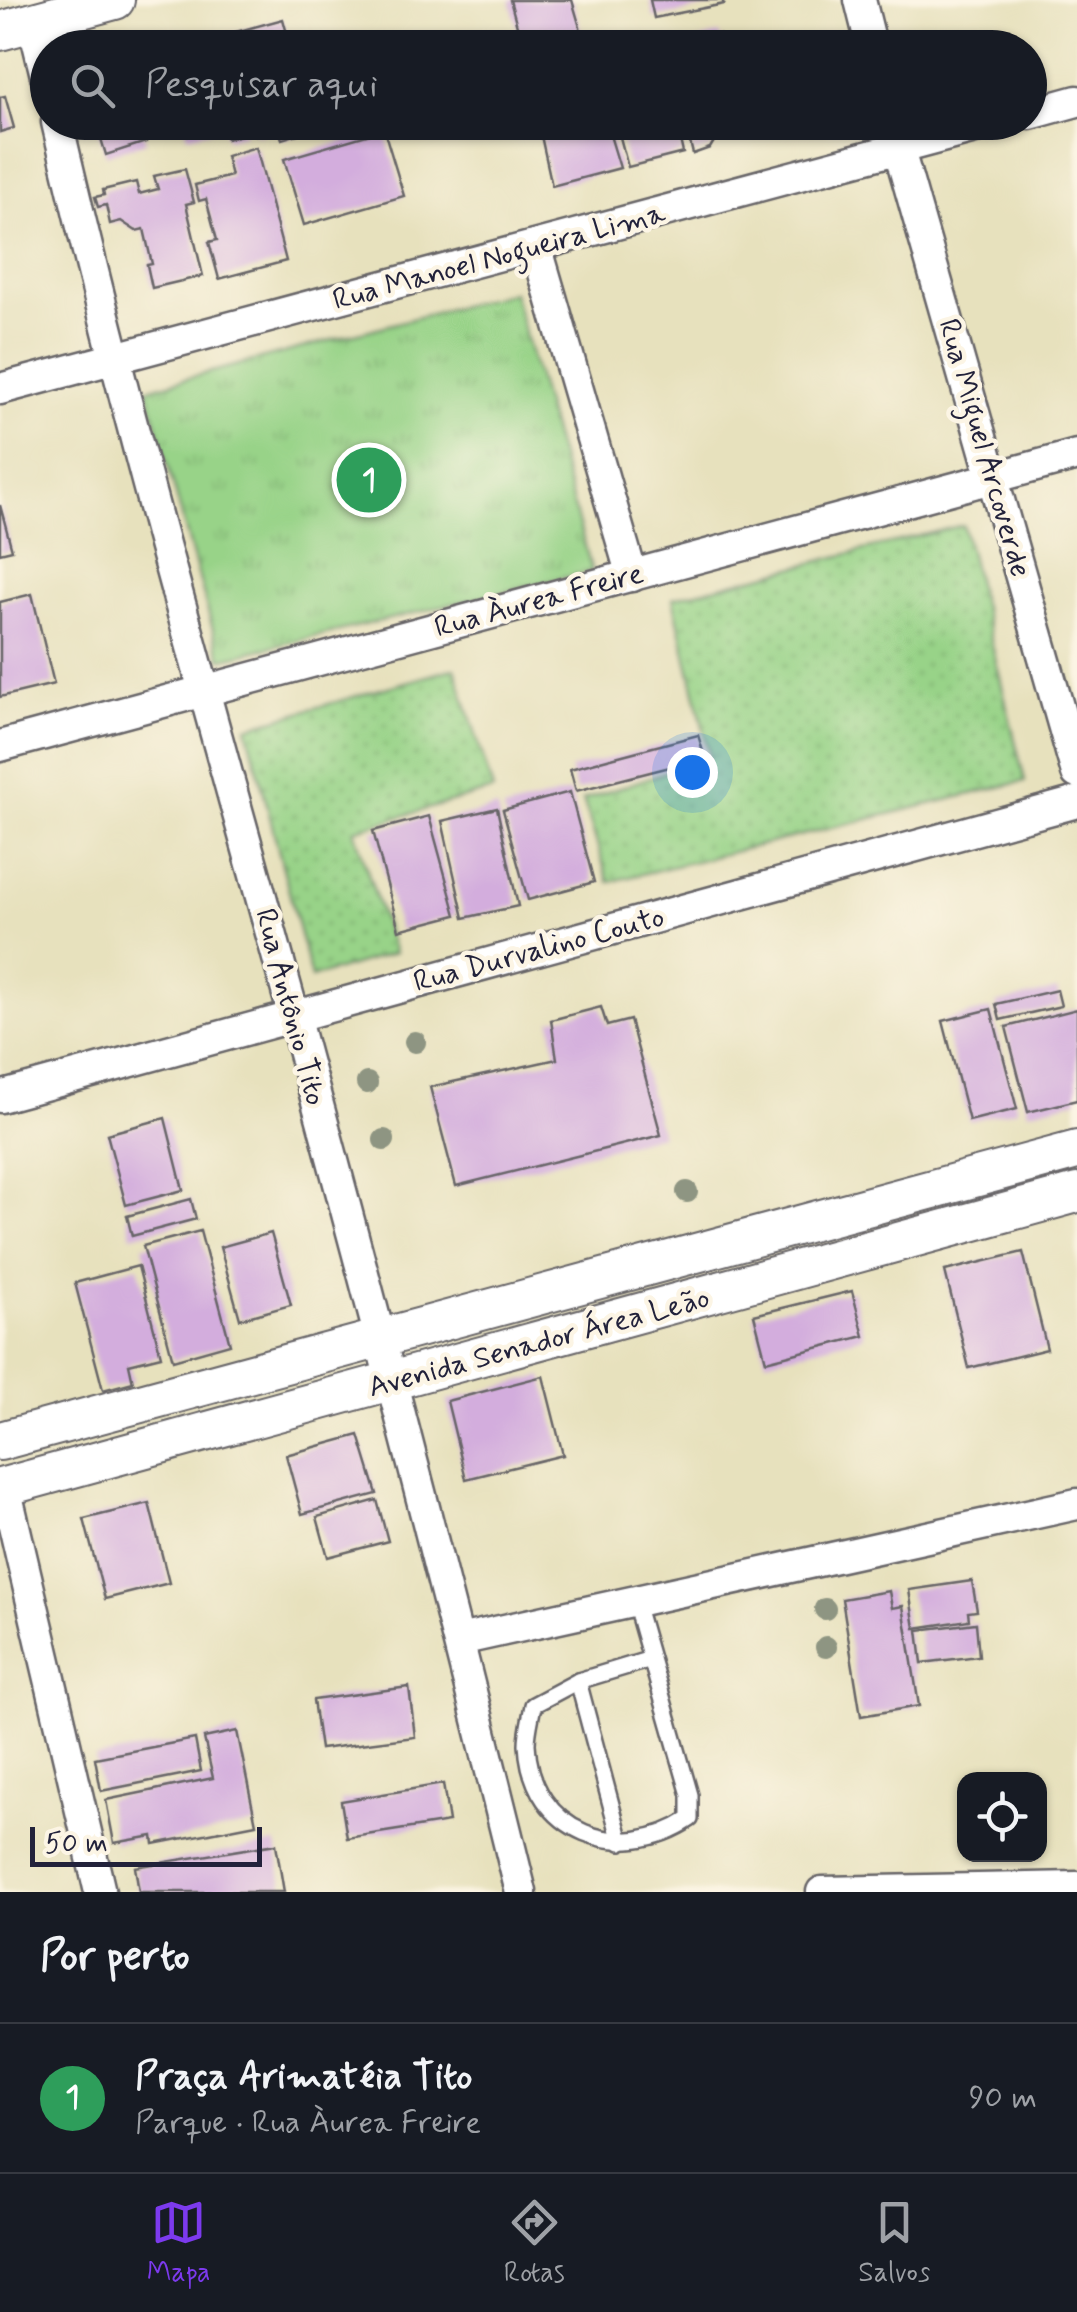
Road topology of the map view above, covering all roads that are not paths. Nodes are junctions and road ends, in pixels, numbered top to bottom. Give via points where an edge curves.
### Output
1 (116, 0) edge
2 (860, 0) edge
3 (16, 27) edge
4 (868, 30) edge
5 (30, 52) edge
6 (1077, 101) edge
7 (1047, 109) edge
8 (60, 140) edge
9 (882, 140) edge
10 (896, 140) edge
11 (537, 249) junction
12 (112, 358) junction
13 (0, 389) edge
14 (1077, 456) edge
15 (993, 480) junction
16 (632, 576) junction
17 (201, 692) junction
18 (0, 746) edge
19 (1077, 773) edge
20 (1077, 802) edge
21 (294, 1018) junction
22 (0, 1098) edge
23 (1077, 1150) edge
24 (1077, 1193) edge
25 (379, 1338) junction
26 (390, 1384) junction
27 (0, 1441) edge
28 (3, 1488) edge
29 (1077, 1504) edge
30 (634, 1599) junction
31 (459, 1640) junction
32 (650, 1659) junction
33 (578, 1681) junction
34 (621, 1842) junction
35 (1077, 1887) edge
36 (100, 1892) edge
37 (521, 1892) edge
38 (822, 1892) edge

1 - 3 street
2 - 4 street
3 - 5 street
6 - 7 street
8 - 12 street, Rua Antônio Tito
9 - 11 street, Rua Manoel Nogueira Lima
10 - 15 street, Rua Miguel Arcoverde
11 - 12 street, Rua Manoel Nogueira Lima
11 - 16 street
12 - 13 street, Rua Manoel Nogueira Lima
12 - 17 street, Rua Antônio Tito
14 - 15 street, Rua Àurea Freire
15 - 16 street, Rua Àurea Freire
15 - 19 street, Rua Miguel Arcoverde
16 - 17 street, Rua Àurea Freire
17 - 18 street, Rua Àurea Freire
17 - 21 street, Rua Antônio Tito
20 - 21 street, Rua Durvalino Couto
21 - 22 street, Rua Durvalino Couto
21 - 25 street, Rua Antônio Tito
23 - 25 street, Avenida Senador Área Leão
24 - 26 street, Avenida Senador Área Leão
25 - 26 street, Rua Antônio Tito
25 - 27 street, Avenida Senador Área Leão
26 - 28 street, Avenida Senador Área Leão
26 - 31 street, Rua Antônio Tito
28 - 36 street
29 - 30 street
30 - 31 street
30 - 32 lane
31 - 37 street, Rua Antônio Tito
32 - 33 lane
32 - 34 lane via 690,1795 690,1819 670,1832
33 - 34 lane
33 - 34 lane via 533,1705 527,1744 535,1776 556,1816 580,1833
35 - 38 street

